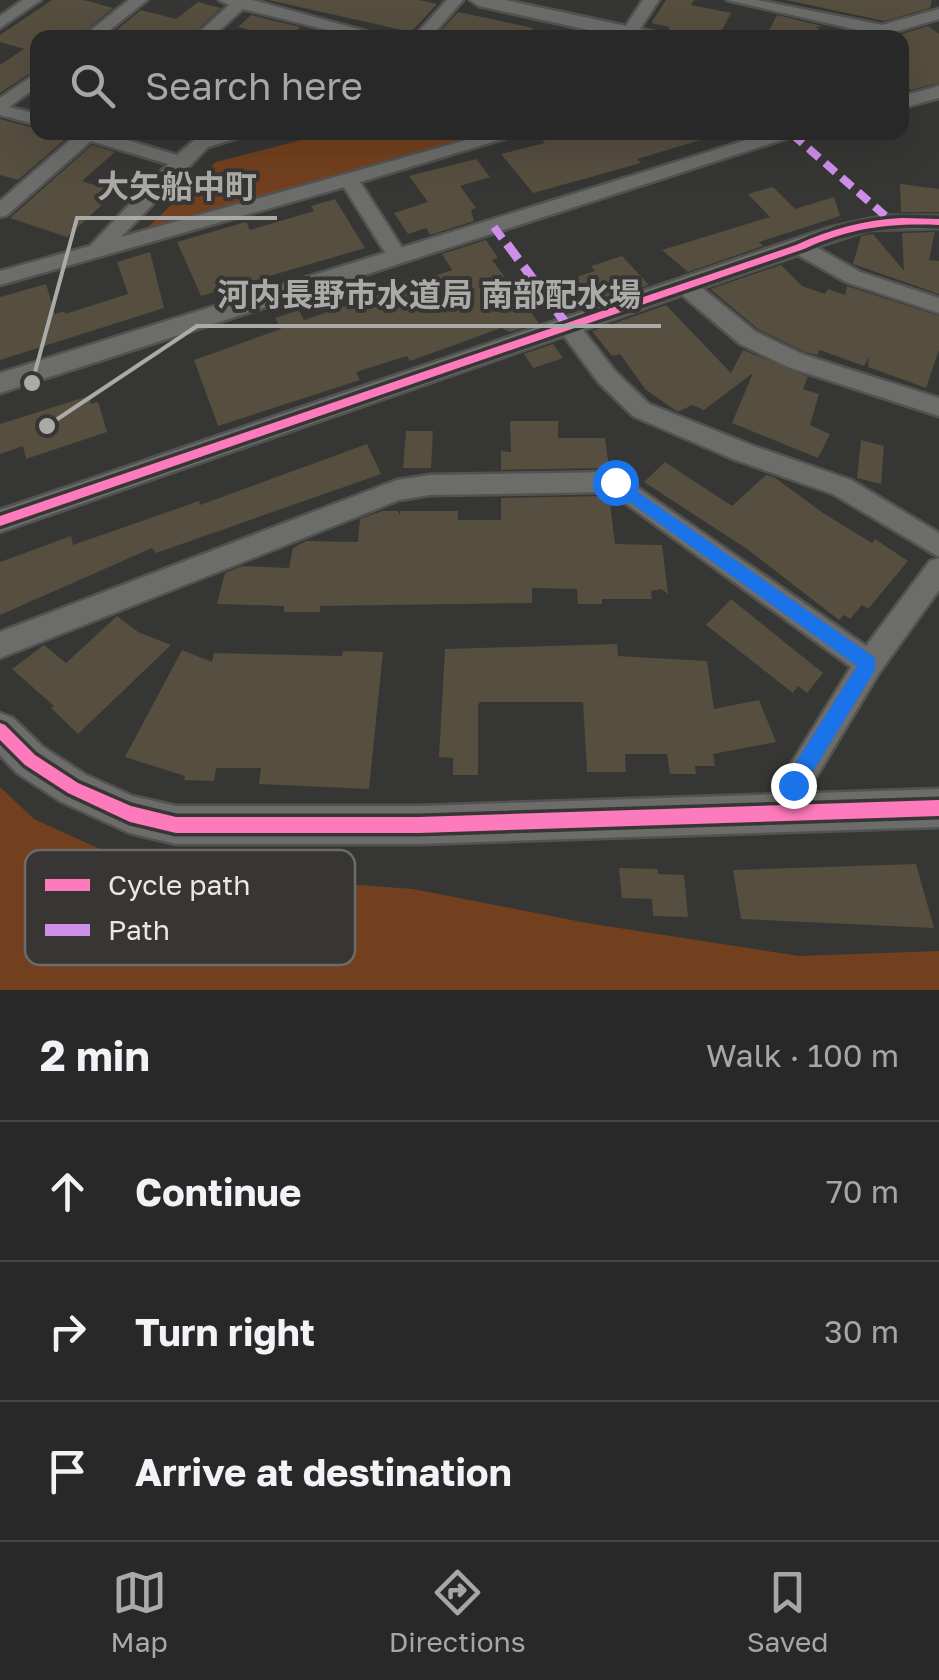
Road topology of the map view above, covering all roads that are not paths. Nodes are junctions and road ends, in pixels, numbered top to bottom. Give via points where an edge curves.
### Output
1 (34, 0) edge
2 (139, 0) edge
3 (455, 0) edge
4 (479, 0) edge
5 (651, 0) edge
6 (736, 0) edge
7 (237, 1) edge
8 (939, 14) edge
9 (0, 23) edge
10 (326, 25) junction
11 (100, 30) edge
12 (209, 30) edge
13 (321, 30) edge
14 (348, 30) edge
15 (428, 30) edge
16 (621, 30) edge
17 (631, 30) edge
18 (881, 30) joint
19 (30, 84) edge
20 (938, 93) edge
21 (909, 100) edge
22 (0, 108) edge
23 (30, 117) edge
24 (78, 140) edge
25 (109, 140) edge
26 (208, 140) edge
27 (486, 140) edge
28 (768, 140) edge
29 (180, 162) junction
30 (350, 182) junction
31 (0, 210) edge
32 (939, 222) edge
33 (800, 247) junction
34 (98, 251) junction
35 (398, 257) junction
36 (0, 278) edge
37 (684, 285) junction
38 (939, 306) edge
39 (567, 325) junction
40 (0, 384) edge
41 (939, 407) edge
42 (0, 521) edge
43 (939, 546) edge
44 (939, 569) edge
45 (0, 644) edge
46 (869, 664) junction
47 (0, 730) edge
48 (939, 808) edge
49 (778, 811) junction

1 - 9 street
2 - 11 street
3 - 15 street
4 - 16 street
5 - 17 street
6 - 18 street
7 - 10 street
7 - 12 street
8 - 18 street
10 - 13 street
10 - 14 street
19 - 22 street
20 - 21 street
22 - 23 street
24 - 31 street
25 - 29 street
26 - 29 street
27 - 30 street
28 - 35 street
29 - 34 street
30 - 34 street
30 - 35 street
32 - 33 street via 837,228
33 - 37 street
33 - 38 street via 853,278
34 - 36 street
35 - 40 street
37 - 39 street
37 - 41 street via 748,338 796,361
39 - 42 street
39 - 43 street via 641,410 842,487
44 - 46 street
45 - 46 street via 396,490 615,482
46 - 49 street
47 - 49 street via 73,788 130,814 176,825 419,825
48 - 49 street

